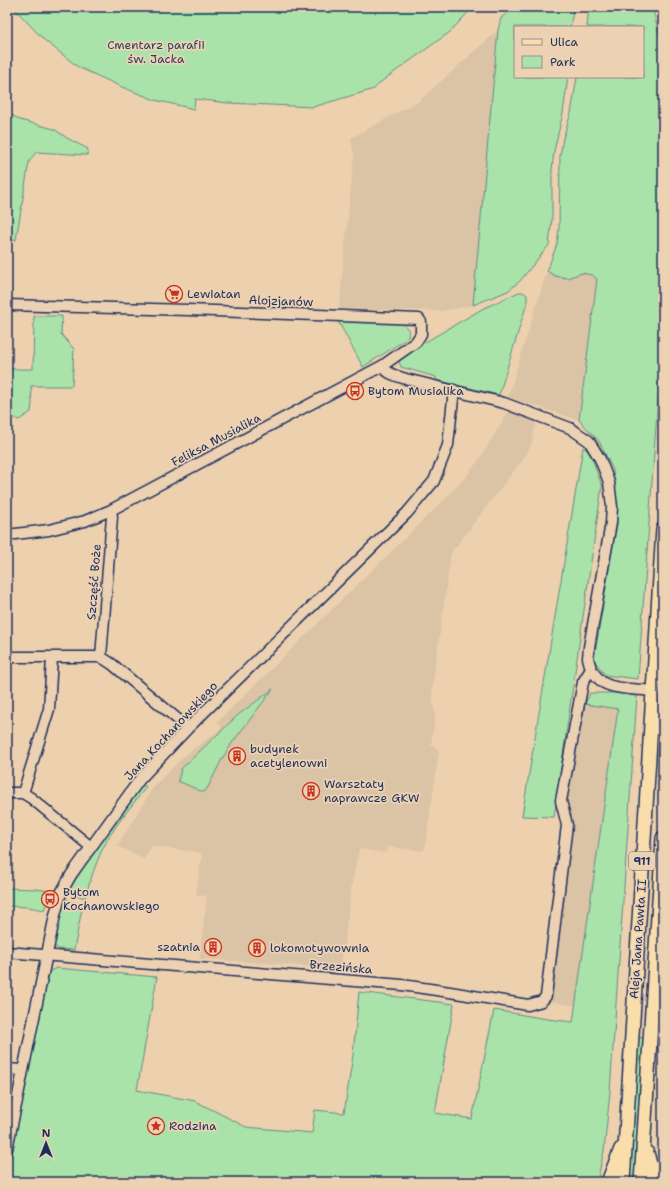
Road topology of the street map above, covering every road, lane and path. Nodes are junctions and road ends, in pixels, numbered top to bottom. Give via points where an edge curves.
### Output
1 (7, 305) edge
2 (421, 334) joint
3 (382, 366) junction
4 (454, 390) junction
5 (111, 510) junction
6 (663, 528) edge
7 (7, 535) edge
8 (7, 657) edge
9 (101, 657) junction
10 (52, 658) junction
11 (591, 669) junction
12 (653, 691) junction
13 (188, 728) junction
14 (7, 792) edge
15 (23, 793) junction
16 (663, 838) edge
17 (91, 847) junction
18 (7, 952) edge
19 (47, 955) junction
20 (7, 1069) edge
21 (22, 1070) junction
22 (626, 1138) junction
23 (644, 1139) junction
24 (7, 1149) edge
25 (608, 1182) edge
26 (623, 1182) edge
27 (641, 1182) edge
28 (654, 1182) edge

1 - 2 street, Alojzjanów via 419,318
2 - 3 street, Feliksa Musialika via 416,342
3 - 4 street via 386,371 406,380
3 - 5 street, Feliksa Musialika
4 - 11 street via 504,402 570,428 589,441 600,459 609,482 612,507 589,647
4 - 13 street, Jana Kochanowskiego via 448,445 434,481 407,513
5 - 7 street, Feliksa Musialika via 85,521 49,530
5 - 9 street, Szczęść Boże
6 - 12 main road, Aleja Jana Pawła II / 911
8 - 10 street
9 - 10 street
9 - 13 street
10 - 15 street via 49,709
11 - 12 street via 597,678 606,684
11 - 19 street, Brzezińska via 583,682 562,802 567,825 546,996 542,1001 528,1005 402,985
12 - 22 main road, Aleja Jana Pawła II / 911
13 - 17 street, Jana Kochanowskiego via 140,779
14 - 15 street
15 - 17 street
16 - 23 main road, Aleja Jana Pawła II / 911
17 - 19 street, Jana Kochanowskiego via 61,893
18 - 19 street, Brzezińska
19 - 21 street, Jana Kochanowskiego
20 - 21 street
21 - 24 street, Jana Kochanowskiego
22 - 25 main road
22 - 26 main road, Aleja Jana Pawła II / 911
23 - 27 main road, Aleja Jana Pawła II / 911
23 - 28 main road

